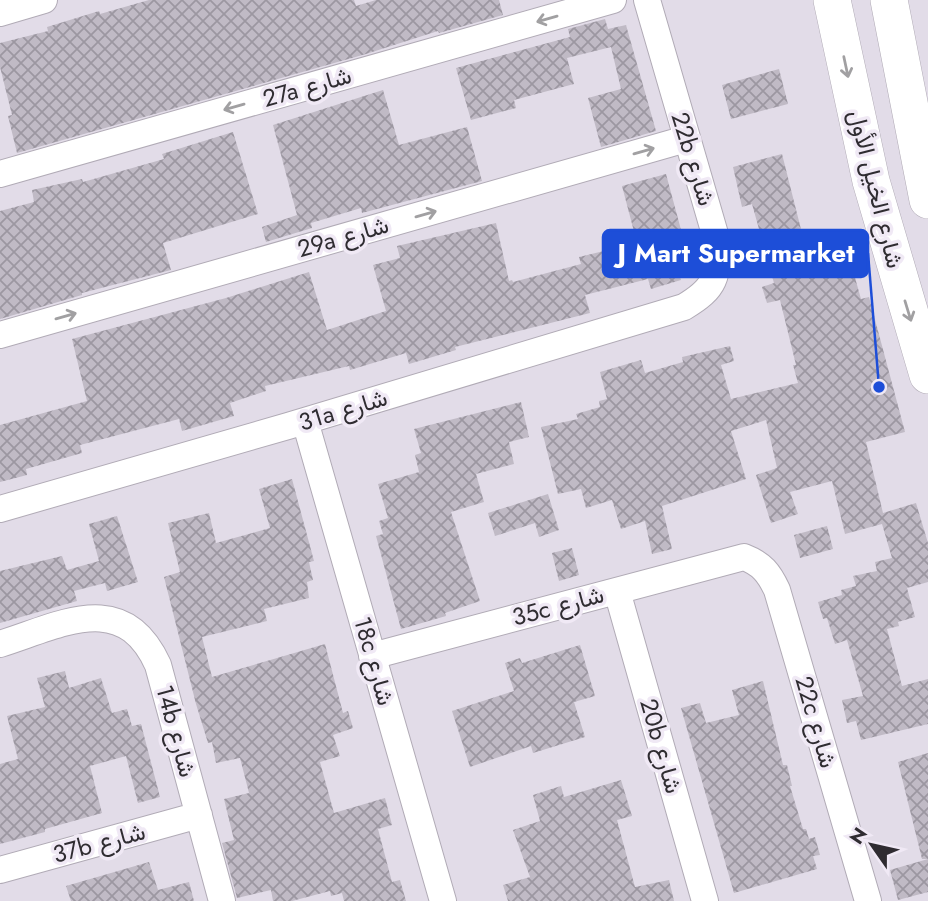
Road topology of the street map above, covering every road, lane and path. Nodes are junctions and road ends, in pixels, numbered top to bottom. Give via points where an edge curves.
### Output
1 (44, 0) edge
2 (613, 0) edge
3 (647, 0) edge
4 (832, 0) edge
5 (889, 1) edge
6 (0, 13) edge
7 (686, 139) junction
8 (923, 154) edge
9 (0, 174) edge
10 (928, 200) edge
11 (684, 307) joint
12 (0, 335) edge
13 (928, 375) edge
14 (305, 421) junction
15 (0, 509) edge
16 (744, 557) joint
17 (617, 591) junction
18 (0, 643) edge
19 (372, 656) junction
20 (198, 815) junction
21 (0, 870) edge
22 (222, 901) edge
23 (443, 901) edge
24 (705, 901) edge
25 (868, 901) edge

1 - 6 street
2 -> 9 street, 27a شارع
3 - 7 street, 22b شارع
4 -> 13 main road, شارع الخيل الأول via 874,192
5 - 8 main road, شارع الخيل الأول
7 - 11 street, 22b شارع via 717,241 718,261 714,281 700,298
12 -> 7 street, 29a شارع
8 - 10 main road, شارع الخيل الأول
11 - 14 street, 31a شارع
14 - 15 street, 31a شارع
14 - 19 street, 18c شارع
16 - 17 street, 35c شارع
16 - 25 street, 22c شارع via 759,563 778,590
17 - 19 street, 35c شارع
17 - 24 street, 20b شارع
18 - 20 street, 14b شارع via 94,617 134,629 158,664
19 - 23 street, 18c شارع
20 - 21 street, 37b شارع
20 - 22 street, 14b شارع

